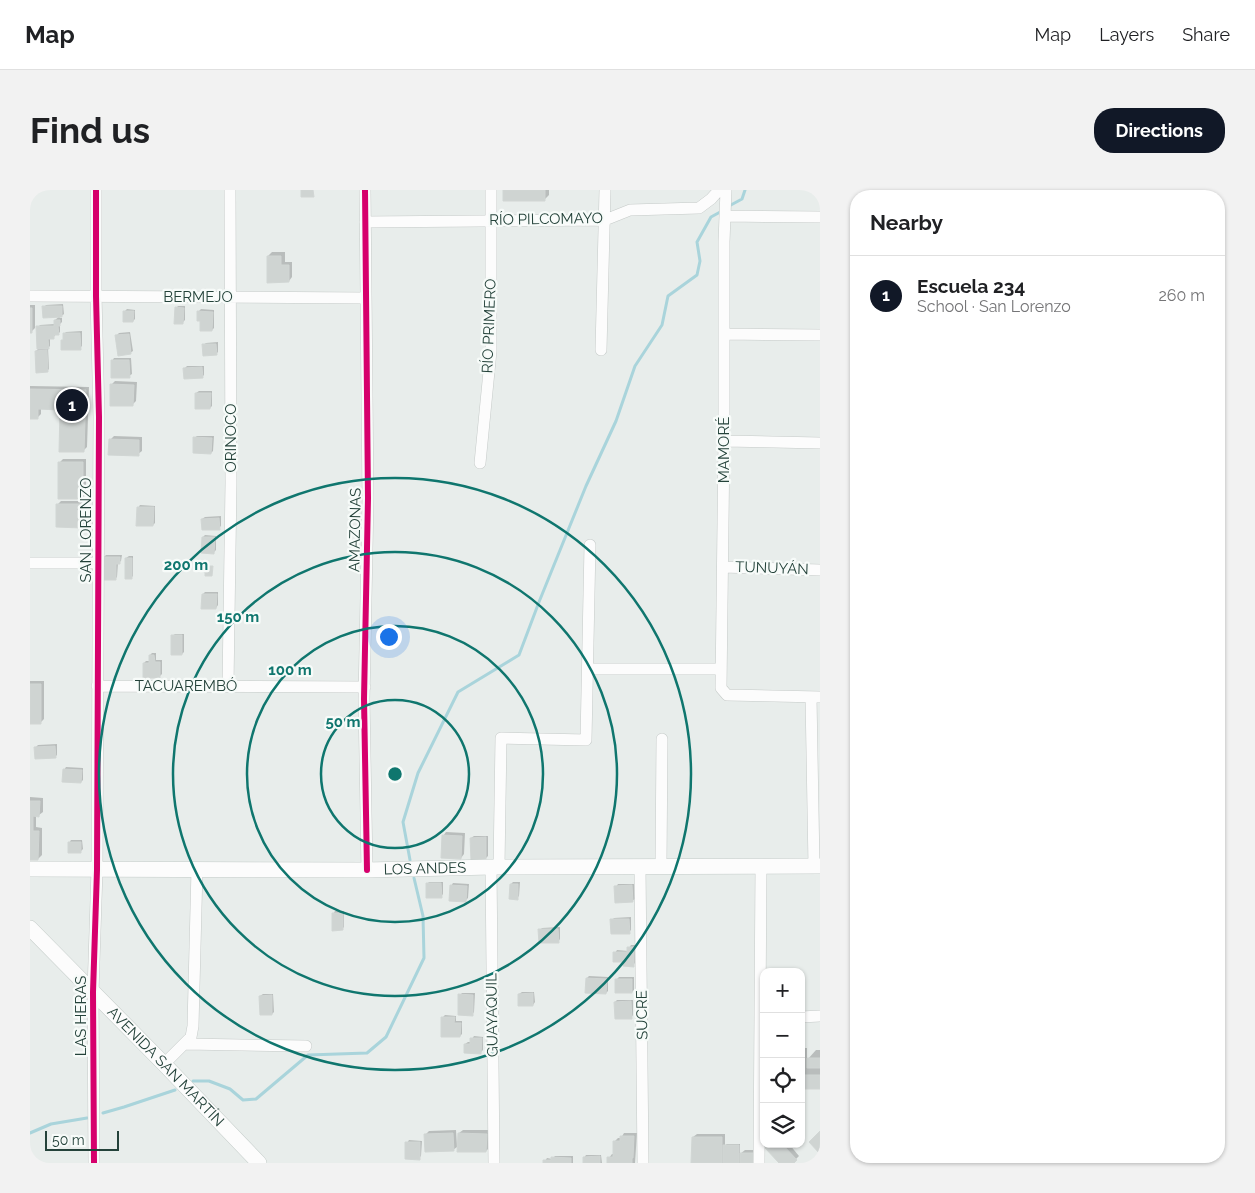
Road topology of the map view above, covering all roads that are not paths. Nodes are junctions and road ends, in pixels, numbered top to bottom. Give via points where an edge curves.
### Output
1 (96, 190) edge
2 (230, 190) edge
3 (365, 190) edge
4 (491, 190) edge
5 (605, 190) edge
6 (719, 190) edge
7 (726, 190) edge
8 (726, 216) junction
9 (820, 218) edge
10 (605, 220) junction
11 (492, 221) junction
12 (365, 222) junction
13 (30, 296) edge
14 (96, 296) junction
15 (231, 297) junction
16 (366, 298) junction
17 (724, 334) junction
18 (820, 335) edge
19 (601, 350) dead end
20 (724, 442) junction
21 (820, 443) edge
22 (480, 463) dead end
23 (590, 545) dead end
24 (30, 563) edge
25 (98, 563) junction
26 (723, 567) junction
27 (820, 570) edge
28 (588, 669) junction
29 (721, 669) junction
30 (97, 686) junction
31 (228, 686) junction
32 (364, 687) junction
33 (816, 697) edge
34 (662, 740) dead end
35 (661, 866) junction
36 (817, 866) edge
37 (495, 867) junction
38 (640, 867) junction
39 (761, 867) junction
40 (30, 869) edge
41 (197, 869) junction
42 (97, 870) junction
43 (367, 870) junction
44 (30, 928) edge
45 (93, 992) junction
46 (762, 1013) edge
47 (805, 1016) edge
48 (820, 1016) edge
49 (185, 1044) junction
50 (306, 1046) dead end
51 (761, 1058) edge
52 (164, 1064) junction
53 (94, 1163) edge
54 (258, 1163) edge
55 (494, 1163) edge
56 (643, 1163) edge
57 (759, 1163) edge

1 - 14 street, SAN LORENZO
2 - 15 street, ORINOCO
3 - 12 street, AMAZONAS
4 - 11 street, RÍO PRIMERO
5 - 10 street
6 - 10 street, RÍO PILCOMAYO via 699,208 630,210
7 - 8 street, MAMORÉ
8 - 9 street
8 - 17 street, MAMORÉ
10 - 11 street, RÍO PILCOMAYO
10 - 19 street
11 - 12 street, RÍO PILCOMAYO
11 - 22 street, RÍO PRIMERO via 491,351
12 - 16 street, AMAZONAS
13 - 14 street, BERMEJO
14 - 15 street, BERMEJO
14 - 25 street, SAN LORENZO
15 - 16 street, BERMEJO
15 - 31 street, ORINOCO
16 - 32 street, AMAZONAS via 368,498
17 - 18 street
17 - 20 street, MAMORÉ
20 - 21 street
20 - 26 street, MAMORÉ
23 - 28 street
24 - 25 street
25 - 30 street, SAN LORENZO
26 - 27 street, TUNUYÁN
26 - 29 street, MAMORÉ
28 - 29 street
28 - 37 street, GUAYAQUIL via 586,740 502,738
29 - 33 street, MAMORÉ via 721,688 727,695
30 - 31 street, TACUAREMBÓ
30 - 42 street, SAN LORENZO
31 - 32 street, TACUAREMBÓ
32 - 43 street, AMAZONAS
33 - 36 street
34 - 35 street
35 - 38 main road, LOS ANDES
35 - 39 main road, LOS ANDES
36 - 39 main road, LOS ANDES
37 - 38 main road, LOS ANDES
37 - 43 main road, LOS ANDES
37 - 55 street, GUAYAQUIL
38 - 56 street, SUCRE
39 - 46 street
40 - 42 main road, LOS ANDES
41 - 42 main road, LOS ANDES
41 - 43 main road, LOS ANDES
41 - 49 street via 193,1026 191,1038
42 - 45 street, LAS HERAS
44 - 45 main road, AVENIDA SAN MARTÍN
45 - 52 main road, AVENIDA SAN MARTÍN
45 - 53 street, LAS HERAS
47 - 48 street
49 - 50 street
49 - 52 street
51 - 57 street
52 - 54 main road, AVENIDA SAN MARTÍN

